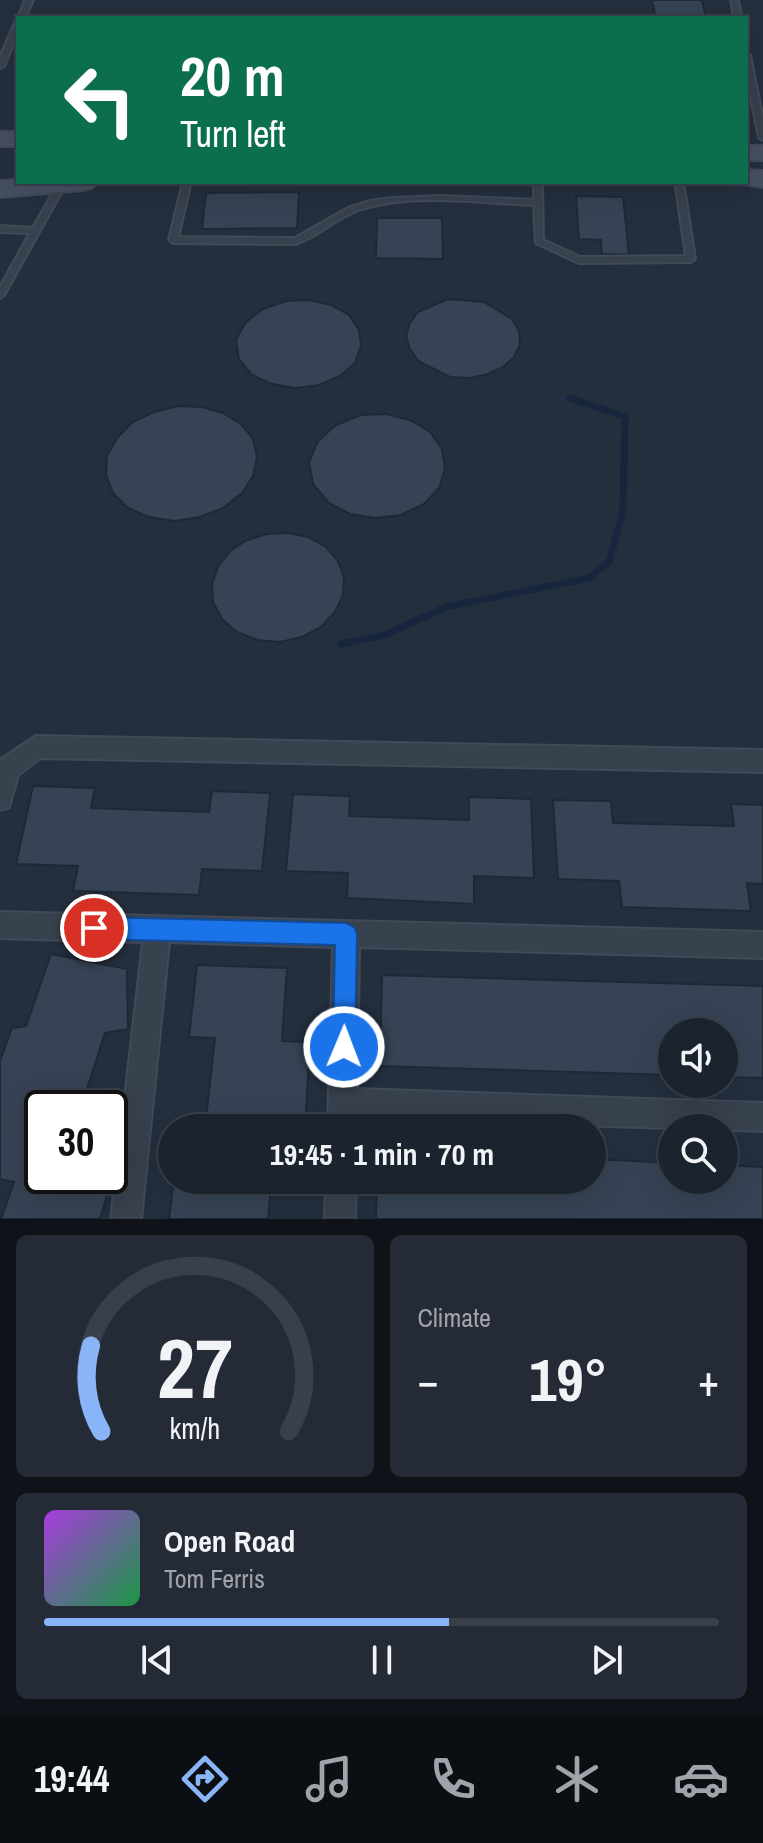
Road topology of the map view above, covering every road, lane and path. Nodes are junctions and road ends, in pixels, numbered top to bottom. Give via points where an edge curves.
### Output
1 (16, 30) edge
2 (748, 65) edge
3 (0, 66) edge
4 (763, 138) edge
5 (61, 184) edge
6 (72, 184) edge
7 (187, 184) edge
8 (538, 185) edge
9 (680, 187) dead end
10 (0, 189) edge
11 (538, 203) junction
12 (0, 229) edge
13 (36, 231) junction
14 (0, 295) edge
15 (763, 761) edge
16 (0, 799) edge
17 (0, 925) edge
18 (157, 930) junction
19 (346, 934) junction
20 (763, 945) edge
21 (343, 1114) edge
22 (606, 1116) edge
23 (763, 1117) edge
24 (341, 1194) edge
25 (126, 1219) edge
26 (340, 1219) edge

1 - 3 lane
2 - 4 lane
5 - 10 street
6 - 13 lane
7 - 11 lane via 173,240 296,241 350,210 384,200
8 - 11 lane
9 - 11 lane via 691,259 575,259 539,241
12 - 13 lane
13 - 14 lane
15 - 16 street via 36,747 7,769
17 - 18 street
18 - 19 street
18 - 25 street
19 - 20 street
19 - 21 street
22 - 23 street
24 - 26 street

